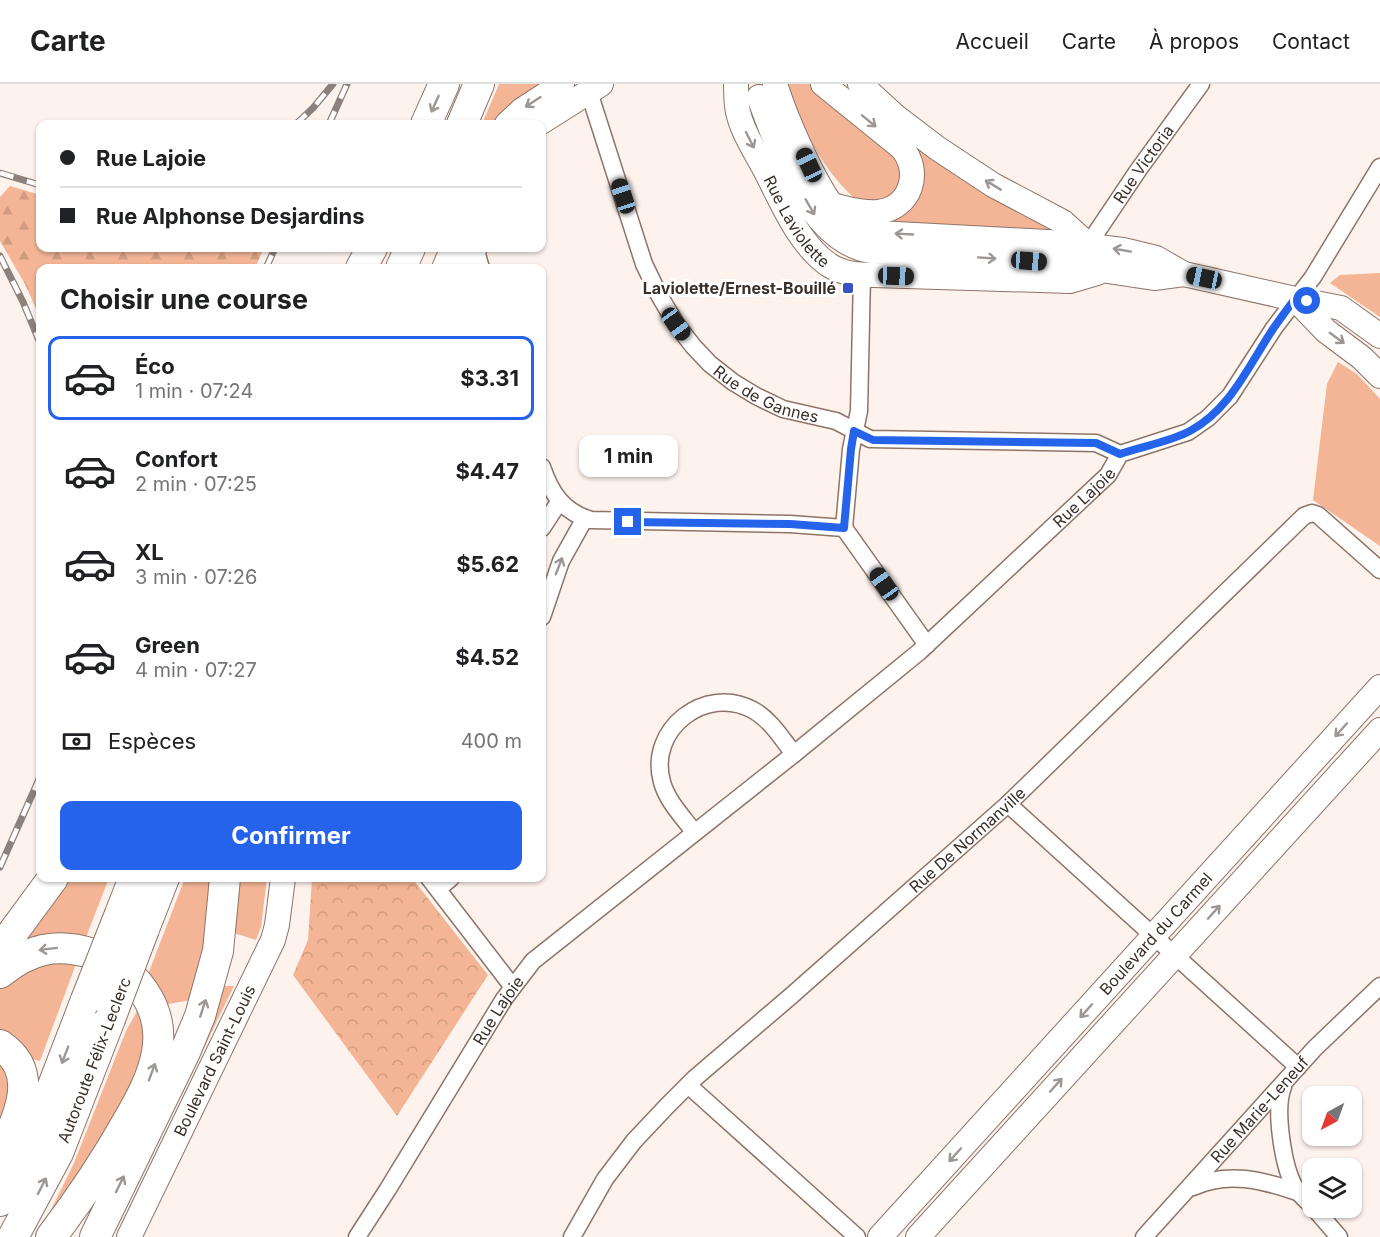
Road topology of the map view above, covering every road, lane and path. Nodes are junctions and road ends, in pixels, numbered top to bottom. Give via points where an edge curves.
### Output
1 (444, 84) edge
2 (479, 84) edge
3 (562, 84) edge
4 (736, 84) edge
5 (823, 84) edge
6 (1201, 84) edge
7 (595, 88) edge
8 (871, 88) edge
9 (767, 90) edge
10 (428, 120) edge
11 (464, 120) edge
12 (511, 120) edge
13 (544, 120) edge
14 (1380, 167) edge
15 (831, 205) junction
16 (1088, 245) junction
17 (470, 256) edge
18 (453, 264) edge
19 (1105, 271) junction
20 (1184, 274) junction
21 (862, 275) junction
22 (1295, 299) junction
23 (1380, 336) edge
24 (1380, 376) edge
25 (854, 431) junction
26 (1120, 454) junction
27 (546, 478) edge
28 (559, 502) junction
29 (585, 518) junction
30 (546, 522) edge
31 (844, 528) junction
32 (1380, 570) edge
33 (546, 605) edge
34 (927, 645) junction
35 (1380, 687) edge
36 (1380, 730) edge
37 (794, 754) junction
38 (1298, 778) junction
39 (1318, 797) junction
40 (1008, 804) junction
41 (694, 832) junction
42 (50, 882) edge
43 (134, 882) edge
44 (161, 882) edge
45 (225, 882) edge
46 (283, 882) edge
47 (433, 883) edge
48 (132, 922) junction
49 (1154, 936) junction
50 (0, 950) edge
51 (1175, 955) junction
52 (0, 973) edge
53 (513, 986) junction
54 (1380, 986) edge
55 (0, 1045) edge
56 (1298, 1067) junction
57 (1286, 1081) junction
58 (688, 1085) junction
59 (1013, 1091) junction
60 (1034, 1110) junction
61 (0, 1157) edge
62 (1188, 1189) junction
63 (1297, 1192) junction
64 (1302, 1197) edge
65 (0, 1201) edge
66 (1323, 1218) edge
67 (13, 1237) edge
68 (51, 1237) edge
69 (95, 1237) edge
70 (129, 1237) edge
71 (357, 1237) edge
72 (572, 1237) edge
73 (857, 1237) edge
74 (880, 1237) edge
75 (918, 1237) edge
76 (1144, 1237) edge
77 (1339, 1237) edge

1 -> 10 highway
2 - 11 highway
3 -> 12 street
4 -> 21 street, Rue Laviolette via 741,121 802,237 831,266
5 -> 15 street via 902,148 912,168 912,182 906,195 888,210 871,213
6 - 16 street, Rue Victoria
7 - 13 street
7 - 25 street, Rue de Gannes via 644,264 686,337 715,368 756,396 783,409 836,421
16 -> 8 street via 1063,222 948,156 902,122
9 - 15 street, Rue Laviolette
9 -> 19 street, Rue Laviolette via 775,139 811,210 828,231 846,243 871,251 1048,262
14 - 22 street, Rue Lajoie via 1322,263
16 -> 15 street, Rue Laviolette via 878,233 850,224
20 -> 16 street, Rue Laviolette via 1156,258
17 - 18 street
19 - 20 street, Rue Laviolette via 1154,278
19 - 21 street, Rue Laviolette via 1070,281
20 - 22 street, Rue Laviolette
21 - 25 street via 859,411
22 - 23 street, Rue Laviolette via 1341,308
22 -> 24 street
22 - 26 street, Rue Lajoie via 1230,396 1208,418 1188,432
25 - 26 street, Rue de Gannes via 873,440 1096,443
25 - 31 street
26 - 34 street, Rue Lajoie via 1108,475
27 - 28 street
28 - 29 street
28 - 30 street
29 - 31 street via 605,522
33 -> 29 street via 561,561
31 - 34 street
32 - 40 street, Rue De Normanville via 1318,515 1307,514
34 - 37 street, Rue Lajoie
35 -> 38 street, Boulevard du Carmel
36 - 39 street, Boulevard du Carmel
37 - 41 street, Rue Lajoie
37 - 41 street via 770,723 743,706 712,703 683,716 664,741 660,772 671,801
38 - 39 street
38 - 49 street, Boulevard du Carmel
51 -> 39 street, Boulevard du Carmel
40 - 49 street
40 - 58 street, Rue De Normanville
41 - 53 street, Rue Lajoie via 544,951
42 - 50 highway
43 - 48 highway, Autoroute Félix-Leclerc
44 - 48 highway, Autoroute Félix-Leclerc
69 -> 45 highway via 200,1016 220,940
46 - 70 street, Boulevard Saint-Louis via 273,940
47 - 53 street
48 -> 65 highway, Autoroute Félix-Leclerc, bridge via 86,1000 34,1135
67 -> 48 highway, Autoroute Félix-Leclerc, bridge via 58,1153 110,1018
49 - 51 street
49 -> 59 street, Boulevard du Carmel
51 - 56 street
60 -> 51 street, Boulevard du Carmel
68 -> 52 highway via 92,1180 137,1104 154,1067 158,1027 149,1000 130,974 90,953 63,948 41,950 25,955
53 - 71 street, Rue Lajoie
54 - 56 street, Rue Marie-Leneuf
55 - 61 highway via 20,1065 24,1083
56 - 57 street, Rue Marie-Leneuf
57 - 62 street, Rue Marie-Leneuf
57 - 63 street via 1279,1116 1289,1174
58 - 72 street, Rue De Normanville via 625,1152
58 - 73 street
59 - 60 street
59 -> 74 street, Boulevard du Carmel
60 - 75 street, Boulevard du Carmel
62 - 63 street via 1210,1180 1236,1178
62 - 76 street, Rue Marie-Leneuf
63 - 64 street
66 - 77 street

